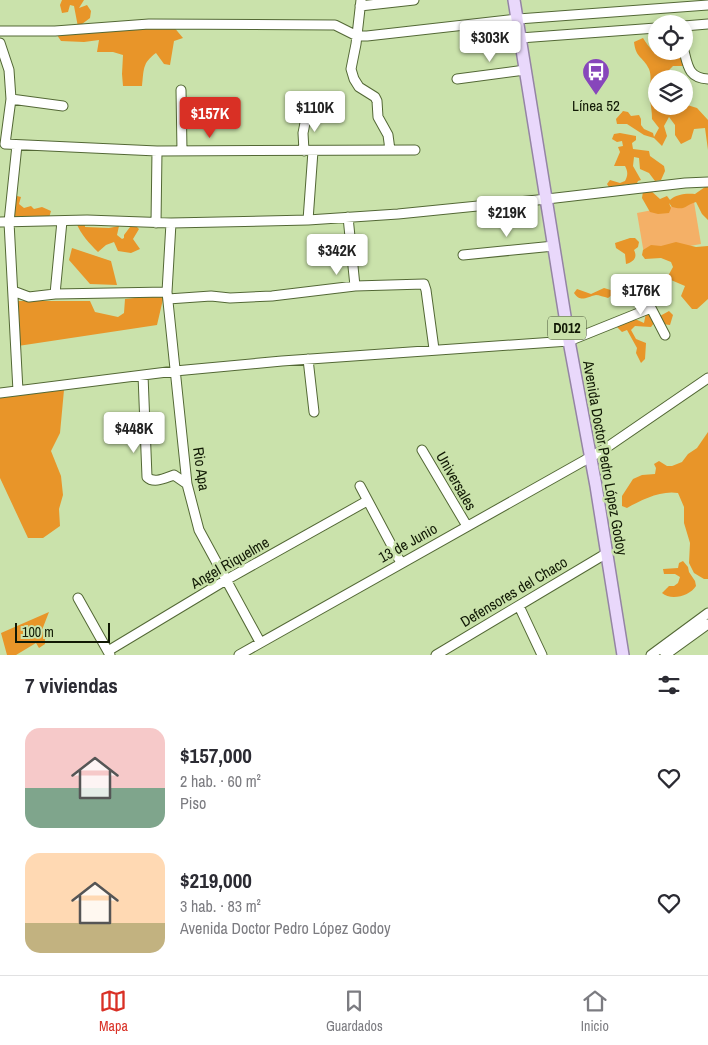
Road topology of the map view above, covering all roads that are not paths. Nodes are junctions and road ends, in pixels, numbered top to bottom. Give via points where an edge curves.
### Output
1 (414, 0) edge
2 (514, 0) edge
3 (360, 3) edge
4 (708, 5) edge
5 (518, 20) junction
6 (708, 24) edge
7 (693, 25) edge
8 (648, 29) edge
9 (0, 31) edge
10 (357, 36) junction
11 (520, 38) junction
12 (0, 43) edge
13 (687, 60) edge
14 (525, 70) junction
15 (457, 79) dead end
16 (708, 79) edge
17 (181, 90) dead end
18 (11, 99) junction
19 (63, 106) dead end
20 (307, 113) dead end
21 (17, 145) junction
22 (390, 150) junction
23 (415, 150) dead end
24 (157, 151) junction
25 (182, 151) junction
26 (308, 151) junction
27 (708, 182) edge
28 (547, 199) junction
29 (348, 217) junction
30 (308, 220) junction
31 (62, 221) junction
32 (5, 222) edge
33 (156, 223) junction
34 (171, 223) junction
35 (554, 246) junction
36 (463, 255) dead end
37 (354, 286) junction
38 (644, 286) dead end
39 (13, 290) junction
40 (55, 294) junction
41 (167, 295) junction
42 (651, 308) junction
43 (665, 335) dead end
44 (569, 341) junction
45 (434, 350) junction
46 (308, 359) junction
47 (175, 371) junction
48 (143, 376) junction
49 (708, 378) edge
50 (18, 391) junction
51 (0, 393) edge
52 (314, 412) dead end
53 (422, 450) dead end
54 (591, 457) junction
55 (187, 484) junction
56 (360, 486) dead end
57 (367, 501) junction
58 (467, 526) junction
59 (606, 553) junction
60 (401, 563) junction
61 (226, 580) junction
62 (78, 598) dead end
63 (519, 606) junction
64 (708, 613) edge
65 (708, 624) edge
66 (260, 642) junction
67 (449, 652) edge
68 (110, 653) edge
69 (238, 655) edge
70 (436, 655) edge
71 (542, 655) edge
72 (623, 655) edge
73 (651, 655) edge
74 (665, 655) edge

1 - 3 street
2 - 5 main road, Avenida Doctor Pedro López Godoy / D012
3 - 10 street
4 - 5 street
5 - 10 street
5 - 11 main road, Avenida Doctor Pedro López Godoy / D012
6 - 7 street
8 - 11 street
9 - 10 street via 55,31 149,24 335,26
10 - 22 street via 352,74 360,88 377,100 378,117 388,135
11 - 14 main road, Avenida Doctor Pedro López Godoy / D012
12 - 18 street via 8,70
13 - 16 street via 694,76
14 - 15 street
14 - 28 main road, Avenida Doctor Pedro López Godoy / D012
17 - 25 street
18 - 19 street
18 - 21 street via 5,144
20 - 26 street via 303,133
21 - 24 street
21 - 32 street
22 - 23 street
22 - 26 street
24 - 25 street
24 - 33 street
25 - 26 street
26 - 30 street
27 - 28 street
28 - 29 street
28 - 35 main road, Avenida Doctor Pedro López Godoy / D012
29 - 30 street
29 - 37 street
30 - 34 street
31 - 32 street
31 - 33 street
31 - 40 street
32 - 39 street
33 - 34 street
34 - 41 street, Rio Apa
35 - 36 street
35 - 44 main road, Avenida Doctor Pedro López Godoy / D012
37 - 41 street via 272,296
37 - 45 street via 424,284
38 - 42 street
39 - 40 street via 29,297
39 - 50 street
40 - 41 street
41 - 47 street, Rio Apa
42 - 43 street
42 - 44 street
44 - 45 street
44 - 54 main road, Avenida Doctor Pedro López Godoy / D012
45 - 46 street
46 - 47 street
46 - 52 street
47 - 48 street
47 - 55 street, Rio Apa
48 - 50 street
48 - 55 street via 147,477 156,481 174,475
49 - 54 street, 13 de Junio
50 - 51 street
53 - 58 street, Universales
54 - 58 street, 13 de Junio
54 - 59 main road, Avenida Doctor Pedro López Godoy / D012
55 - 61 street, Rio Apa via 199,530
56 - 57 street
57 - 60 street
57 - 61 street, Angel Riquelme
58 - 60 street, 13 de Junio
59 - 63 street, Defensores del Chaco
59 - 72 main road, Avenida Doctor Pedro López Godoy / D012
60 - 66 street, 13 de Junio
61 - 66 street, Rio Apa
61 - 68 street, Angel Riquelme
62 - 68 street
63 - 67 street, Defensores del Chaco
63 - 71 street
64 - 73 street
65 - 74 street
66 - 69 street, 13 de Junio
67 - 70 street, Defensores del Chaco

